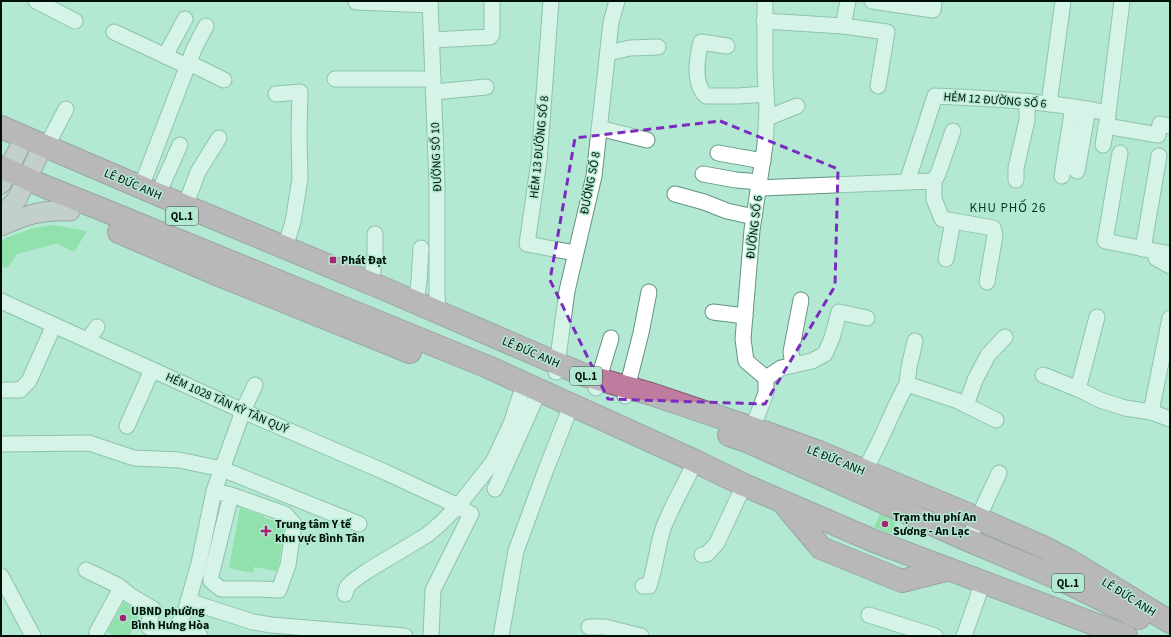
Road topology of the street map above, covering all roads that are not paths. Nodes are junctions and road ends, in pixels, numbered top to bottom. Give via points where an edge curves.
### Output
1 (36, 1) edge
2 (492, 1) edge
3 (551, 1) edge
4 (617, 1) edge
5 (765, 1) edge
6 (848, 1) edge
7 (872, 1) edge
8 (934, 1) edge
9 (1063, 1) edge
10 (1122, 1) edge
11 (356, 2) dead end
12 (430, 3) edge
13 (896, 3) edge
14 (185, 19) dead end
15 (75, 21) dead end
16 (764, 21) junction
17 (206, 26) dead end
18 (843, 26) junction
19 (114, 32) dead end
20 (432, 40) junction
21 (727, 46) dead end
22 (658, 47) dead end
23 (608, 53) junction
24 (164, 56) junction
25 (188, 64) junction
26 (335, 79) dead end
27 (224, 80) dead end
28 (433, 86) junction
29 (878, 86) dead end
30 (486, 87) dead end
31 (276, 94) dead end
32 (766, 94) junction
33 (1027, 101) junction
34 (1049, 104) junction
35 (797, 106) dead end
36 (1073, 107) junction
37 (66, 109) dead end
38 (1088, 109) junction
39 (766, 118) junction
40 (1107, 120) junction
41 (1170, 126) edge
42 (1, 127) edge
43 (599, 128) junction
44 (953, 131) dead end
45 (218, 138) dead end
46 (647, 140) dead end
47 (180, 145) dead end
48 (1103, 145) dead end
49 (26, 148) edge
50 (718, 153) dead end
51 (1120, 153) dead end
52 (1159, 156) dead end
53 (763, 161) junction
54 (1077, 171) dead end
55 (703, 174) dead end
56 (1062, 176) dead end
57 (9, 179) edge
58 (1016, 180) dead end
59 (934, 181) junction
60 (908, 182) junction
61 (760, 185) junction
62 (150, 191) junction
63 (675, 194) dead end
64 (185, 206) junction
65 (70, 211) junction
66 (1, 217) edge
67 (754, 217) junction
68 (953, 221) junction
69 (1, 226) edge
70 (375, 234) dead end
71 (285, 246) junction
72 (420, 248) dead end
73 (1143, 249) junction
74 (575, 253) junction
75 (1163, 256) edge
76 (946, 259) dead end
77 (1170, 266) edge
78 (250, 278) junction
79 (987, 282) dead end
80 (371, 283) junction
81 (649, 292) dead end
82 (801, 300) dead end
83 (416, 303) junction
84 (2, 304) edge
85 (438, 312) junction
86 (713, 312) dead end
87 (745, 316) junction
88 (1097, 316) dead end
89 (867, 318) dead end
90 (1170, 318) edge
91 (54, 325) junction
92 (97, 327) dead end
93 (1005, 337) dead end
94 (611, 338) dead end
95 (88, 340) junction
96 (915, 341) dead end
97 (793, 365) junction
98 (556, 369) junction
99 (152, 370) junction
100 (1043, 375) dead end
101 (766, 378) junction
102 (597, 384) junction
103 (907, 384) junction
104 (255, 385) dead end
105 (1078, 389) junction
106 (1, 390) edge
107 (626, 393) junction
108 (527, 399) junction
109 (966, 405) junction
110 (572, 406) junction
111 (243, 411) junction
112 (1151, 412) junction
113 (1170, 419) edge
114 (996, 420) dead end
115 (127, 426) dead end
116 (749, 435) junction
117 (1, 444) edge
118 (696, 461) junction
119 (222, 469) junction
120 (864, 471) junction
121 (999, 473) dead end
122 (744, 485) junction
123 (495, 489) dead end
124 (214, 491) junction
125 (231, 495) junction
126 (456, 505) junction
127 (977, 518) junction
128 (359, 524) dead end
129 (968, 540) junction
130 (702, 555) dead end
131 (86, 570) dead end
132 (1, 576) edge
133 (983, 582) junction
134 (643, 586) dead end
135 (121, 588) junction
136 (345, 594) dead end
137 (188, 601) junction
138 (869, 615) dead end
139 (1170, 622) edge
140 (589, 627) dead end
141 (97, 632) dead end
142 (173, 633) edge
143 (1170, 633) edge
144 (33, 636) edge
145 (200, 636) edge
146 (406, 636) edge
147 (431, 636) edge
148 (501, 636) edge
149 (641, 636) edge
150 (935, 636) edge
151 (964, 636) edge
152 (1126, 636) edge

1 - 15 street
2 - 20 street via 490,37
3 - 74 street, HẺM 13 ĐƯỜNG SỐ 8 via 539,161 527,244
4 - 23 street, ĐƯỜNG SỐ 8 via 611,22
5 - 16 street, ĐƯỜNG SỐ 6
6 - 18 street
7 - 13 street
8 - 13 street via 933,10
9 - 34 street
10 - 40 street
11 - 12 street
12 - 20 street, ĐƯỜNG SỐ 10
14 - 24 street
16 - 18 street
16 - 32 street, ĐƯỜNG SỐ 6
17 - 25 street
18 - 29 street via 887,32
19 - 24 street
20 - 28 street, ĐƯỜNG SỐ 10
21 - 32 street via 701,42 698,84 701,92 706,96
22 - 23 street via 630,48
23 - 43 street, ĐƯỜNG SỐ 8
24 - 25 street
25 - 27 street
25 - 62 street
26 - 28 street
28 - 30 street
28 - 85 street, ĐƯỜNG SỐ 10
31 - 71 street via 300,92 300,179 294,222
32 - 39 street, ĐƯỜNG SỐ 6
33 - 34 street, HẺM 12 ĐƯỜNG SỐ 6
33 - 58 street via 1027,120 1016,168
33 - 60 street, HẺM 12 ĐƯỜNG SỐ 6 via 935,96
34 - 36 street, HẺM 12 ĐƯỜNG SỐ 6
35 - 39 street
36 - 38 street, HẺM 12 ĐƯỜNG SỐ 6
36 - 56 street
37 - 49 street
38 - 40 street, HẺM 12 ĐƯỜNG SỐ 6
38 - 54 street
39 - 53 street, ĐƯỜNG SỐ 6
40 - 41 street, HẺM 12 ĐƯỜNG SỐ 6 via 1158,135 1160,124
40 - 48 street
42 - 49 highway, LÊ ĐỨC ANH / QL.1
43 - 46 street
43 - 74 street, ĐƯỜNG SỐ 8 via 594,176
44 - 59 street
45 - 64 street via 198,172
47 - 62 street
49 - 57 main road
49 - 62 highway, LÊ ĐỨC ANH / QL.1
49 - 98 highway, LÊ ĐỨC ANH / QL.1
50 - 53 street
51 - 73 street via 1106,241
52 - 73 street
53 - 61 street, ĐƯỜNG SỐ 6
55 - 61 street
57 - 65 highway, QL.1
57 - 66 main road via 14,203
57 - 78 highway, QL.1
59 - 60 street
59 - 68 street via 934,199 942,219
60 - 61 street
61 - 67 street, ĐƯỜNG SỐ 6
62 - 64 highway, LÊ ĐỨC ANH / QL.1
63 - 67 street
64 - 71 highway, LÊ ĐỨC ANH / QL.1
65 - 69 main road via 43,211
65 - 78 highway, QL.1
67 - 87 street, ĐƯỜNG SỐ 6
68 - 76 street
68 - 79 street via 993,228 996,234
70 - 80 street
71 - 80 highway, LÊ ĐỨC ANH / QL.1
72 - 83 street
73 - 75 street
74 - 98 street, ĐƯỜNG SỐ 8
75 - 77 street
78 - 108 highway, QL.1
78 - 110 highway, QL.1 via 488,367
80 - 83 highway, LÊ ĐỨC ANH / QL.1
81 - 107 street
82 - 97 street via 791,352
83 - 85 highway, LÊ ĐỨC ANH / QL.1
84 - 91 street, HẺM 1028 TÂN KỲ TÂN QUÝ
85 - 98 highway, LÊ ĐỨC ANH / QL.1
86 - 87 street
87 - 101 street, ĐƯỜNG SỐ 6 via 743,339 746,361
88 - 105 street
89 - 97 street via 839,312 825,354 812,361
90 - 112 street
91 - 95 street, HẺM 1028 TÂN KỲ TÂN QUÝ
91 - 106 street via 29,381 20,390
92 - 95 street
93 - 109 street via 988,355
94 - 102 street
95 - 99 street, HẺM 1028 TÂN KỲ TÂN QUÝ
96 - 103 street
97 - 101 street via 781,368
98 - 102 highway, LÊ ĐỨC ANH / QL.1
99 - 111 street, HẺM 1028 TÂN KỲ TÂN QUÝ
99 - 115 street
100 - 105 street
101 - 116 street via 766,393
102 - 107 highway, LÊ ĐỨC ANH / QL.1
103 - 109 street
103 - 120 street
104 - 111 street
105 - 112 street via 1125,408
107 - 116 highway, LÊ ĐỨC ANH / QL.1
108 - 110 highway, QL.1
108 - 123 street
108 - 126 street via 511,424 494,462
109 - 114 street
110 - 118 highway, QL.1
110 - 148 street via 547,465 516,551
111 - 119 street
111 - 126 street, HẺM 1028 TÂN KỲ TÂN QUÝ
112 - 113 street
116 - 120 highway, LÊ ĐỨC ANH / QL.1 via 819,452
116 - 129 highway, LÊ ĐỨC ANH / QL.1
117 - 119 street via 89,443 134,458 179,460
118 - 122 highway, QL.1
118 - 134 street via 664,526 649,586
119 - 124 street
119 - 128 street
120 - 127 highway, LÊ ĐỨC ANH / QL.1
121 - 127 street
122 - 130 street via 717,543 708,554
122 - 133 highway, QL.1 via 867,538
124 - 125 street
124 - 137 street
125 - 125 street via 285,514 294,524 288,565 279,590 221,588 212,581 211,576
126 - 136 street via 427,535 353,581
126 - 147 street via 471,514 433,590
127 - 129 street
127 - 139 highway, LÊ ĐỨC ANH / QL.1 via 1070,560
129 - 143 highway, LÊ ĐỨC ANH / QL.1 via 1062,580
131 - 135 street
132 - 144 street
133 - 151 street
133 - 152 highway, QL.1
135 - 141 street
135 - 142 street via 153,609 148,626 156,633
137 - 142 street
137 - 146 street via 253,622 271,625
138 - 150 street
140 - 149 street via 605,627
142 - 145 street

